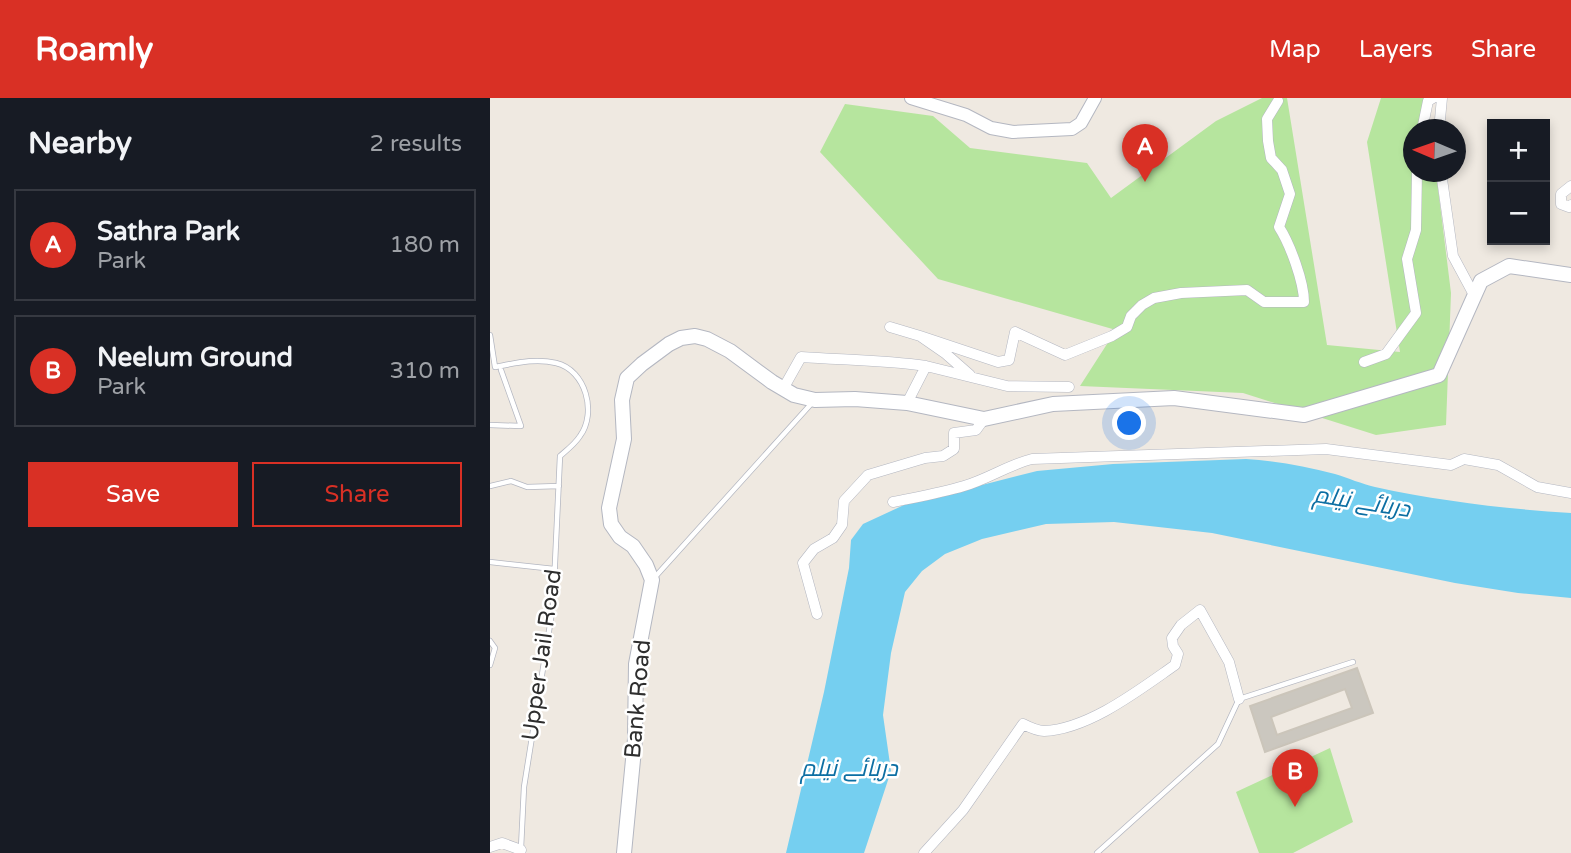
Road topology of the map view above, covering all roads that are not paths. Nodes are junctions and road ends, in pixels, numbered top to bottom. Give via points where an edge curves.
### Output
1 (911, 98) edge
2 (1095, 98) edge
3 (1433, 98) edge
4 (1442, 98) edge
5 (1278, 101) dead end
6 (1424, 119) edge
7 (1440, 119) edge
8 (1417, 182) edge
9 (1442, 182) edge
10 (1571, 186) edge
11 (1571, 205) edge
12 (1571, 275) edge
13 (1474, 295) junction
14 (890, 327) dead end
15 (490, 335) edge
16 (920, 335) junction
17 (1364, 362) dead end
18 (926, 366) junction
19 (501, 370) dead end
20 (973, 378) junction
21 (1069, 387) dead end
22 (783, 388) junction
23 (815, 400) junction
24 (907, 403) junction
25 (984, 419) junction
26 (490, 425) edge
27 (490, 486) edge
28 (559, 486) junction
29 (1571, 493) edge
30 (893, 502) dead end
31 (490, 562) edge
32 (554, 569) junction
33 (652, 580) junction
34 (817, 614) dead end
35 (490, 641) edge
36 (1353, 662) dead end
37 (490, 665) edge
38 (1239, 699) junction
39 (490, 847) edge
40 (521, 851) edge
41 (624, 853) edge
42 (925, 853) edge
43 (1097, 853) edge

1 - 2 street via 1013,132 1072,129 1081,123
3 - 6 street
4 - 7 street
5 - 16 street via 1267,119 1270,158 1282,170 1290,194 1279,227 1288,241 1304,302 1264,302 1247,290 1154,298 1131,316 1127,327 1065,355 1015,332 1009,360 998,362
8 - 17 street via 1416,230 1407,259 1416,313 1386,354
9 - 13 street via 1453,256
10 - 11 street via 1561,194 1561,204
12 - 13 main road via 1509,266 1480,281
13 - 25 main road via 1439,375 1304,415 1174,398 1053,404
14 - 16 street
15 - 28 lane, Upper Jail Road via 495,367 534,360 559,363 575,374 586,391 588,414 582,435 561,456
16 - 20 street
18 - 20 street
18 - 22 street via 801,357
18 - 24 street
19 - 26 lane via 521,426
20 - 21 street via 1007,386
22 - 23 main road
22 - 33 main road via 730,351 695,336 669,344 627,378 622,400 624,439 608,508 611,524 633,546
23 - 24 main road
23 - 33 lane
24 - 25 main road
25 - 34 street via 976,430 954,433 954,449 943,456 868,475 844,501 842,525 803,563
27 - 28 lane via 511,481 527,487
28 - 32 lane, Upper Jail Road
29 - 30 street via 1537,487 1503,467 1464,459 1451,465 1326,449 1032,459 964,486
31 - 32 lane
32 - 40 lane, Upper Jail Road via 524,787
33 - 41 main road, Bank Road via 636,664 635,739
35 - 37 lane via 495,648
36 - 38 lane
38 - 42 street via 1229,662 1200,610 1172,638 1178,653 1175,665 1112,708 1080,723 1042,731 1023,724 963,810
38 - 43 lane via 1217,744
39 - 40 street via 502,843

